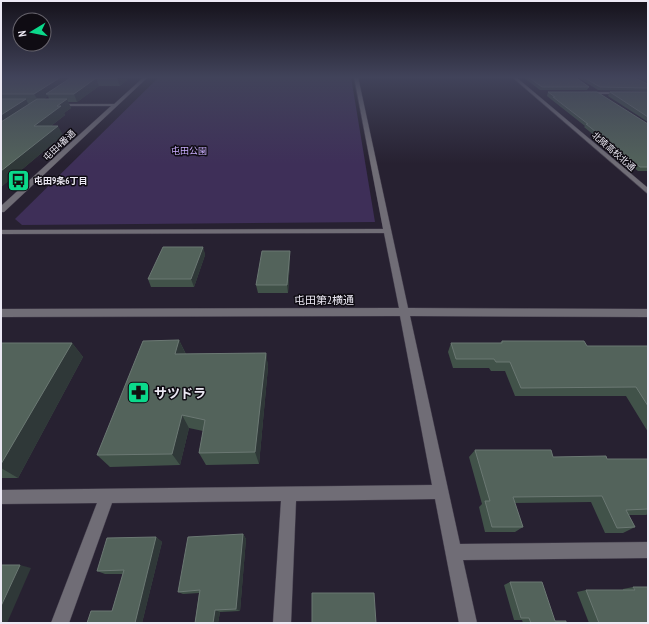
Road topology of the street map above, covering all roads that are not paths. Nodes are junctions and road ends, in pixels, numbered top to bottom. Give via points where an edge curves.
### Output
1 (114, 106) edge
2 (362, 106) edge
3 (548, 106) edge
4 (648, 192) edge
5 (1, 210) edge
6 (388, 231) junction
7 (1, 232) edge
8 (404, 312) junction
9 (1, 313) edge
10 (648, 313) edge
11 (442, 492) junction
12 (289, 494) junction
13 (107, 496) junction
14 (1, 497) edge
15 (648, 550) edge
16 (453, 552) junction
17 (60, 623) edge
18 (282, 623) edge
19 (468, 623) edge

1 - 5 street, 屯田4番通
2 - 6 street
3 - 4 street, 北陵高校北通
6 - 7 street
6 - 8 street
8 - 9 street, 屯田第2横通
8 - 10 street, 屯田第2横通
8 - 11 street
11 - 12 street
11 - 16 street
12 - 13 street
12 - 18 street
13 - 14 street
13 - 17 street
15 - 16 street
16 - 19 street

